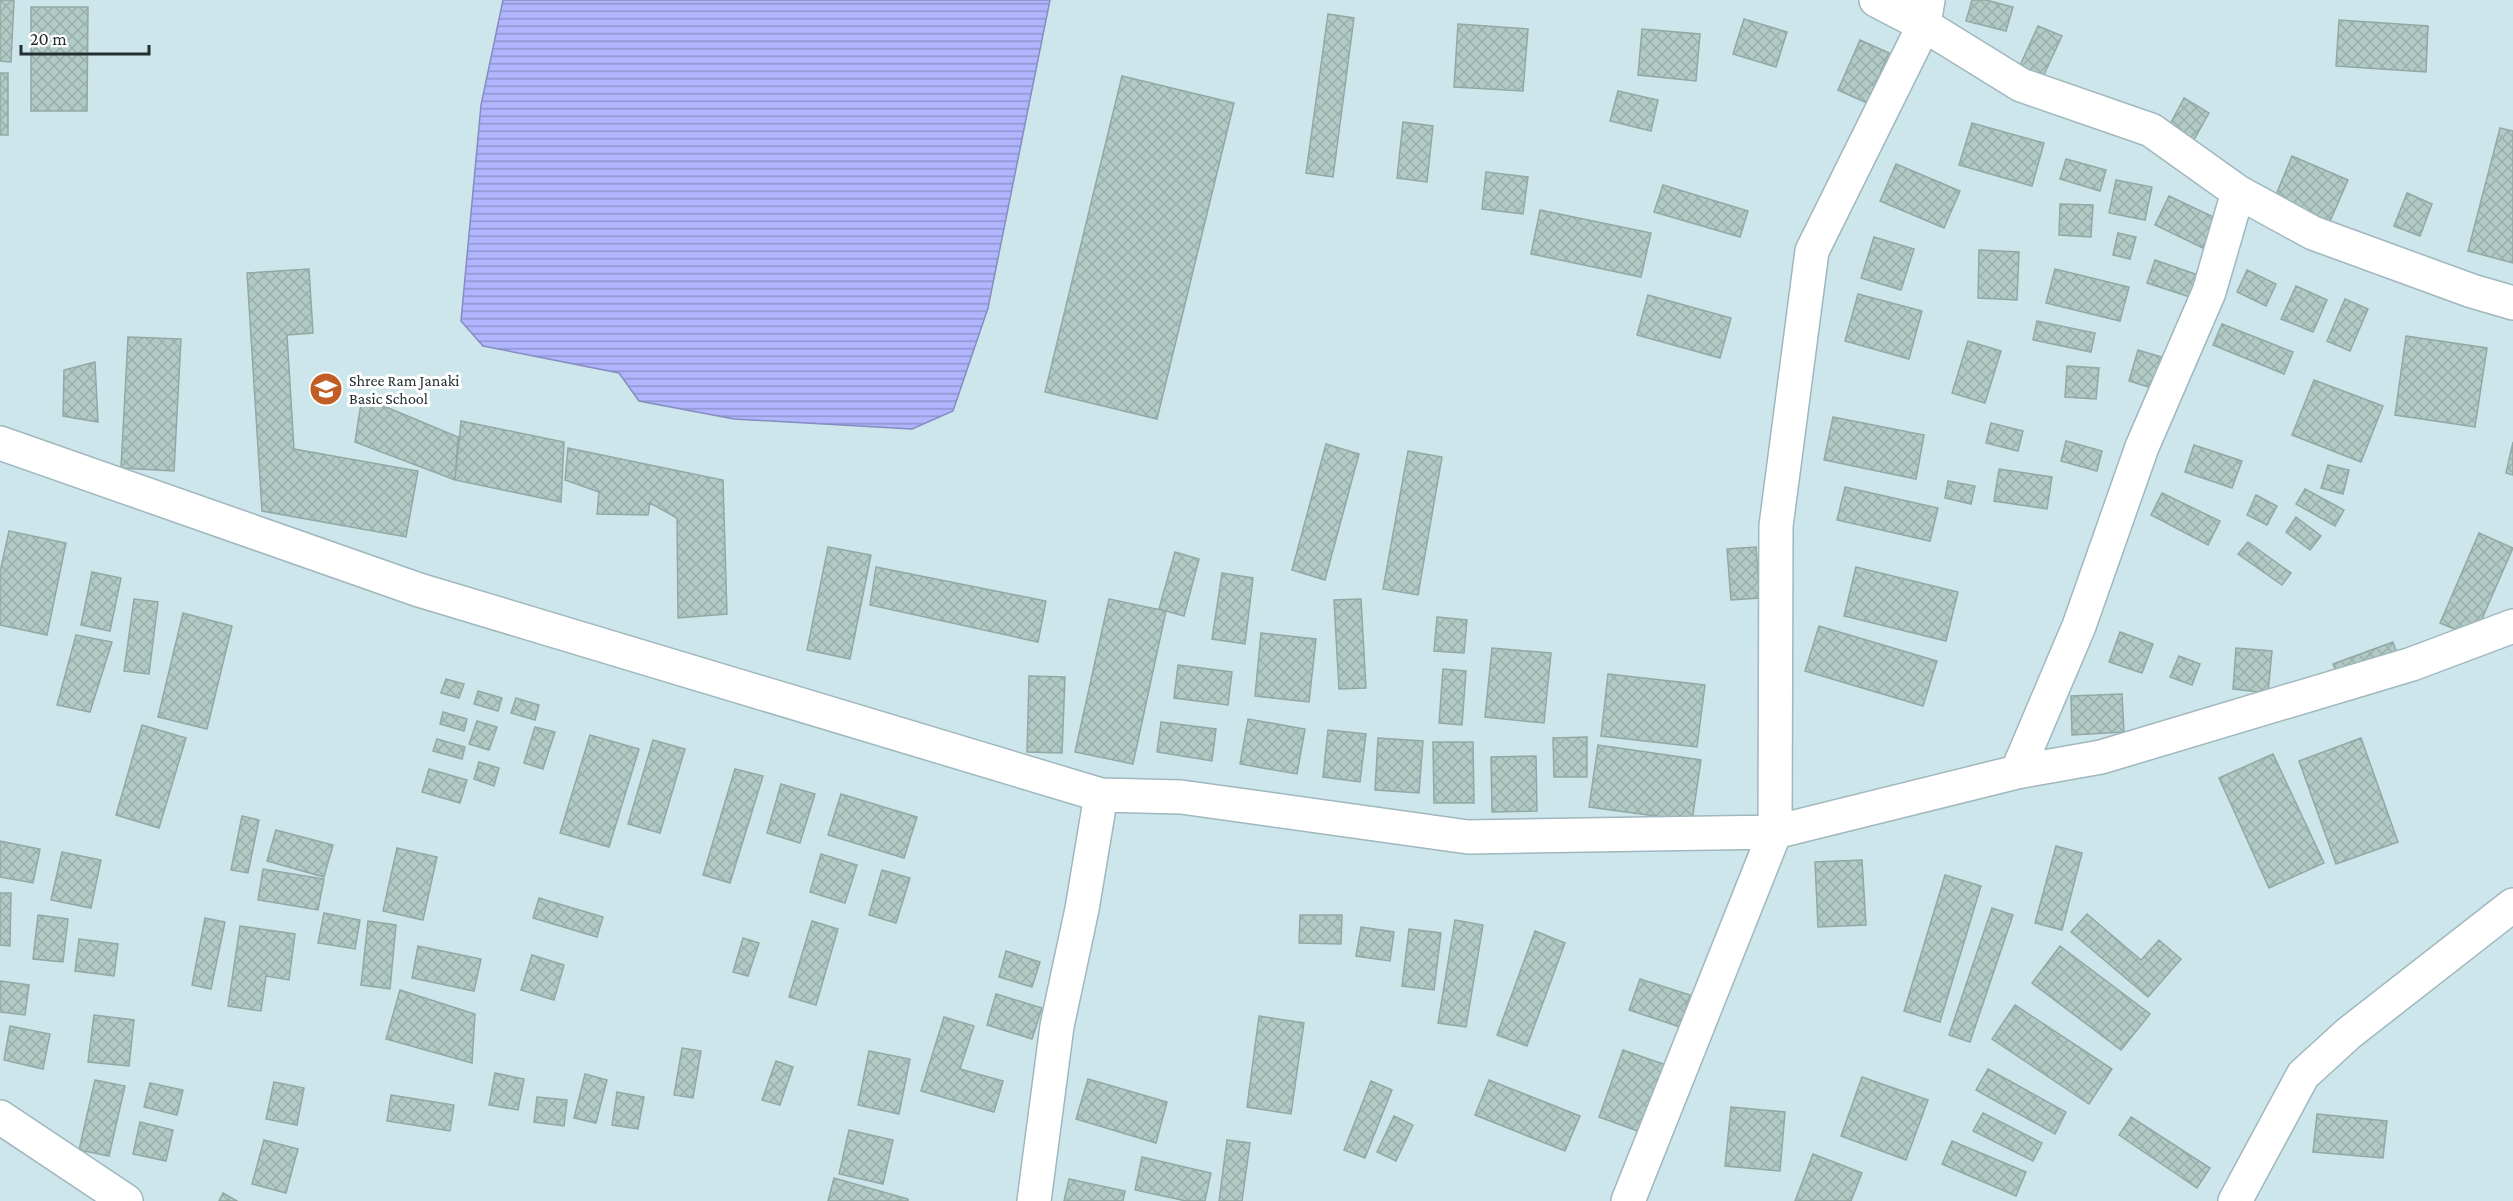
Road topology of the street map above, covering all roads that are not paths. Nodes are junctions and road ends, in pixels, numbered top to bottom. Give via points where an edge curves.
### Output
1 (1875, 0) edge
2 (1926, 13) edge
3 (2238, 192) junction
4 (2513, 303) edge
5 (0, 443) edge
6 (2513, 626) edge
7 (2017, 772) junction
8 (1101, 795) junction
9 (1775, 832) junction
10 (2513, 906) edge
11 (0, 1116) edge
12 (126, 1201) edge
13 (1034, 1201) edge
14 (1629, 1201) edge
15 (2235, 1201) edge

1 - 2 street
2 - 3 street via 2021,85 2151,130
2 - 9 street via 1812,251 1776,526
3 - 4 street via 2313,234
3 - 7 street via 2209,292 2142,447 2079,626
5 - 8 street via 419,590
6 - 7 street via 2412,664 2101,757
7 - 9 street
8 - 9 street via 1181,797 1468,837
8 - 13 street via 1057,1026
9 - 14 street
10 - 15 street via 2349,1034 2303,1075
11 - 12 street

